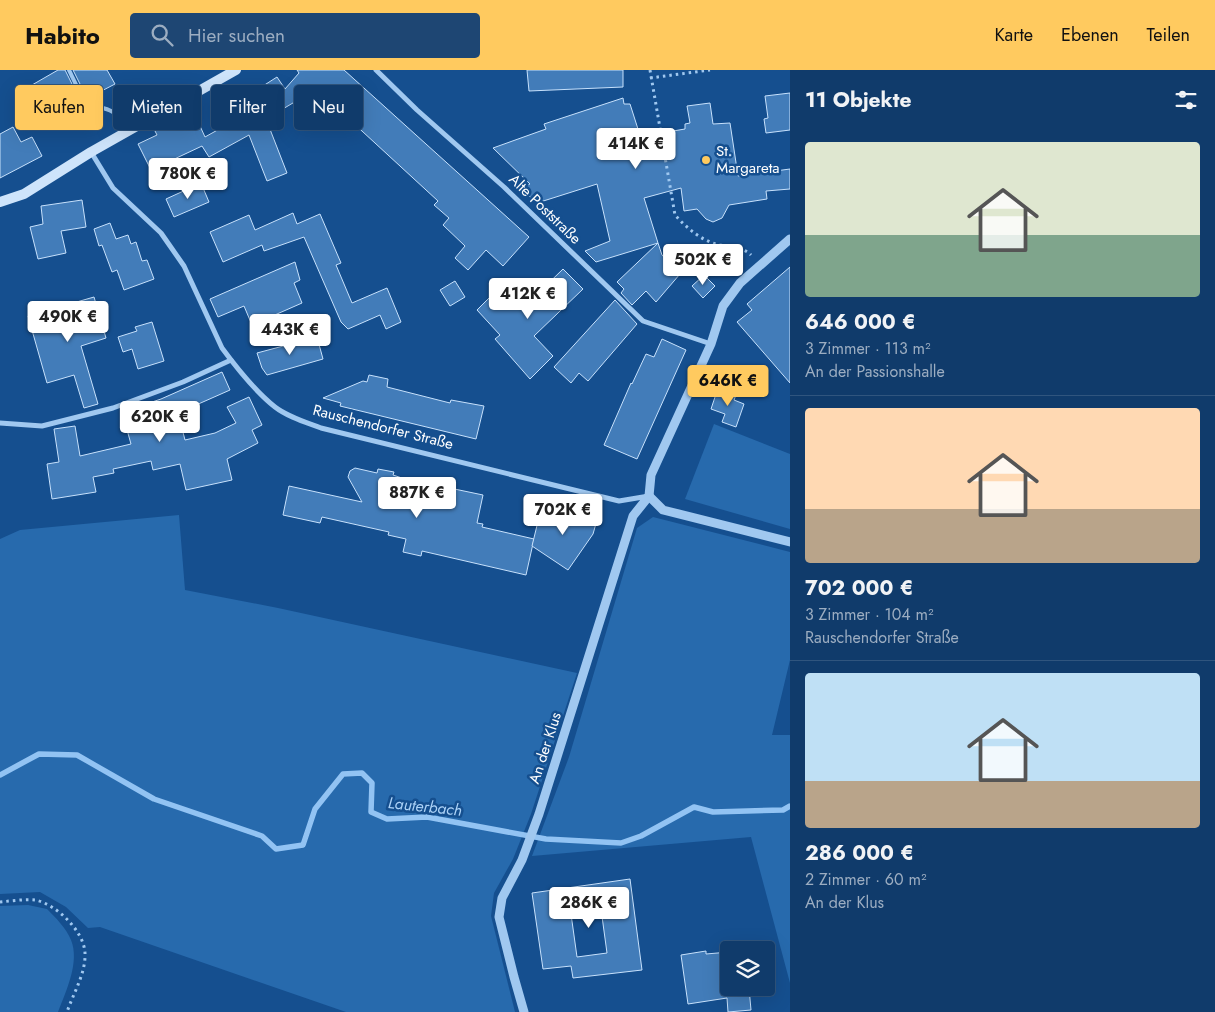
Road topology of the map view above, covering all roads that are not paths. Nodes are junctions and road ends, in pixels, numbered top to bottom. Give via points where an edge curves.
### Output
1 (69, 70) edge
2 (236, 70) edge
3 (376, 70) edge
4 (127, 131) junction
5 (91, 152) junction
6 (0, 202) edge
7 (790, 239) edge
8 (711, 344) junction
9 (231, 360) junction
10 (0, 423) edge
11 (649, 496) junction
12 (790, 542) edge
13 (524, 1012) edge

1 - 4 lane via 84,97 97,106 113,110
2 - 4 main road
3 - 8 street, Alte Poststraße via 644,321
4 - 5 main road
5 - 6 main road via 24,194
5 - 9 street, Rauschendorfer Straße via 113,188 161,233 184,266 222,348
7 - 8 street via 740,283 723,306
8 - 11 street via 651,475
9 - 10 street via 112,408 42,426
9 - 11 street, Rauschendorfer Straße via 275,407 313,425 619,501
11 - 12 street via 663,510
11 - 13 street, An der Klus via 633,516 539,814 522,860 502,898 499,917

